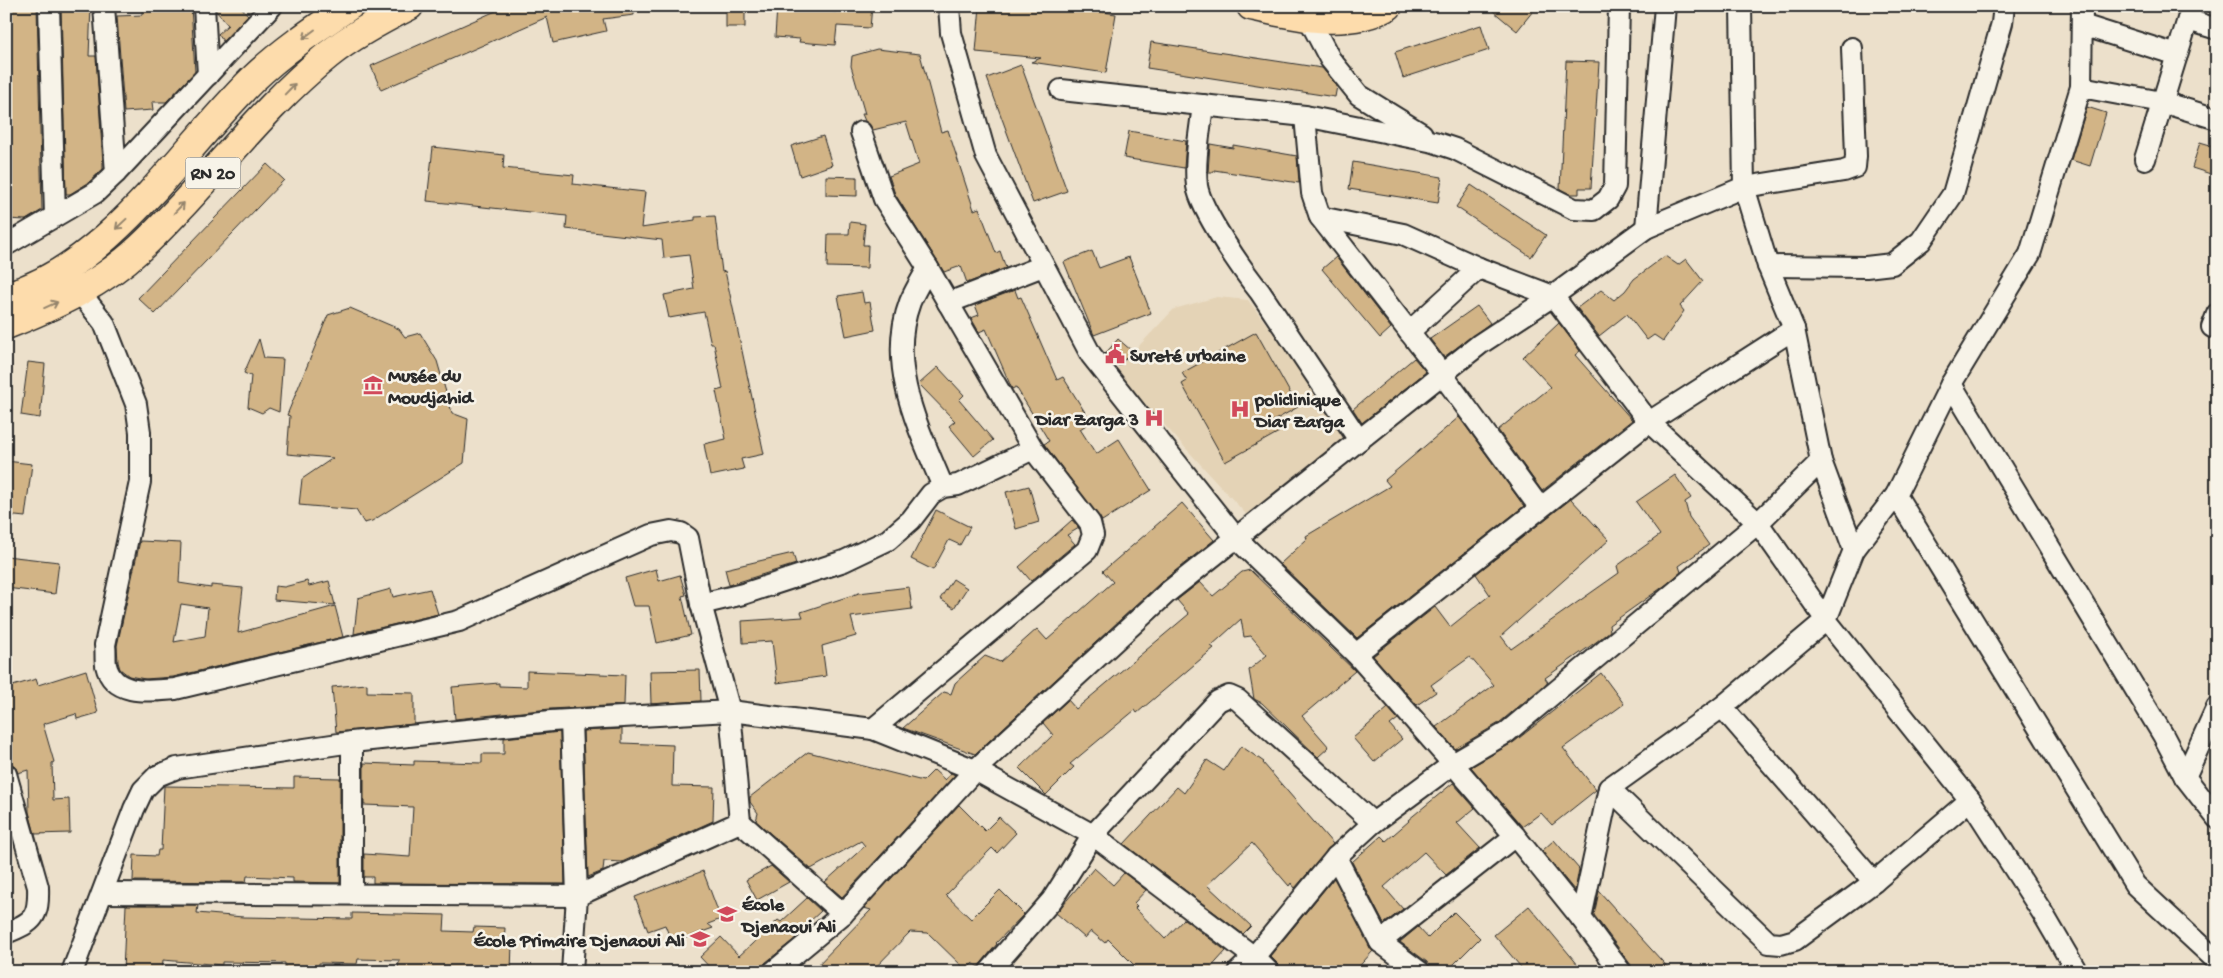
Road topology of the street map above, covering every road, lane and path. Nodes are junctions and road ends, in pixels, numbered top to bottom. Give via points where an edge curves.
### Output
1 (49, 6) edge
2 (104, 6) edge
3 (204, 6) edge
4 (272, 6) edge
5 (349, 6) edge
6 (409, 6) edge
7 (950, 6) edge
8 (1251, 6) edge
9 (1388, 6) edge
10 (1619, 6) edge
11 (1664, 6) edge
12 (1741, 6) edge
13 (2004, 6) edge
14 (2190, 13) edge
15 (2082, 16) edge
16 (1308, 17) junction
17 (2217, 29) edge
18 (1852, 48) dead end
19 (2177, 55) junction
20 (208, 75) junction
21 (2081, 87) junction
22 (1061, 90) dead end
23 (2162, 102) junction
24 (1202, 105) junction
25 (1306, 116) junction
26 (2217, 119) edge
27 (860, 132) dead end
28 (1434, 142) junction
29 (2145, 159) dead end
30 (116, 173) junction
31 (1744, 187) junction
32 (55, 216) junction
33 (1320, 217) junction
34 (1646, 228) junction
35 (6, 245) edge
36 (1043, 266) junction
37 (1768, 266) junction
38 (928, 268) junction
39 (1479, 268) junction
40 (64, 271) junction
41 (80, 293) junction
42 (6, 296) edge
43 (1553, 296) junction
44 (948, 303) junction
45 (6, 325) edge
46 (1794, 329) junction
47 (1410, 332) junction
48 (1442, 374) junction
49 (1951, 384) junction
50 (1650, 422) junction
51 (1359, 440) junction
52 (1033, 449) junction
53 (1821, 461) junction
54 (943, 487) junction
55 (1896, 495) junction
56 (1540, 508) junction
57 (1758, 523) junction
58 (1236, 538) junction
59 (1854, 550) junction
60 (701, 604) junction
61 (1826, 620) junction
62 (1356, 654) junction
63 (1722, 707) junction
64 (2217, 707) edge
65 (730, 711) junction
66 (571, 720) junction
67 (874, 729) junction
68 (352, 742) junction
69 (1453, 764) junction
70 (975, 770) junction
71 (6, 774) edge
72 (2185, 777) junction
73 (1609, 788) junction
74 (1970, 800) junction
75 (2217, 818) edge
76 (740, 822) junction
77 (1373, 823) junction
78 (1093, 835) junction
79 (1515, 836) junction
80 (1336, 857) junction
81 (1874, 882) junction
82 (103, 893) junction
83 (352, 893) junction
84 (576, 896) junction
85 (843, 914) junction
86 (1581, 918) junction
87 (6, 934) edge
88 (1380, 942) junction
89 (1254, 957) junction
90 (2217, 961) edge
91 (72, 972) edge
92 (572, 972) edge
93 (773, 972) edge
94 (989, 972) edge
95 (1238, 972) edge
96 (1269, 972) edge
97 (1420, 972) edge
98 (1621, 972) edge
99 (2077, 972) edge

1 - 32 street
2 - 30 street
3 - 20 street
4 - 20 street
5 -> 40 main road, RN 20 via 280,55 252,80 122,224
41 -> 6 main road, RN 20 via 140,249 304,75 369,26
7 - 36 street via 951,33 986,156
8 - 16 main road
9 - 16 main road via 1380,11 1341,20
10 - 28 street via 1615,186 1608,199 1594,210 1574,208 1455,149
11 - 34 street
12 - 31 street
13 - 37 street via 2002,24 1953,194 1921,241 1892,264 1866,267
14 - 17 street
14 - 19 street
15 - 19 street
15 - 21 street
16 - 28 street via 1330,59 1359,95
18 - 31 street via 1854,167
19 - 23 street
20 - 30 street
21 - 23 street
21 - 49 street via 2030,254
22 - 24 street
23 - 26 street
23 - 29 street
24 - 25 street
24 - 51 street via 1196,176 1201,202
25 - 28 street
25 - 33 street via 1312,193
27 - 38 street via 884,199
30 - 32 street via 95,192
31 - 34 street
31 - 37 street
32 - 35 street
33 - 39 street via 1403,234
33 - 47 street
34 - 43 street
36 - 44 street
36 - 58 street via 1092,356
37 - 46 street
38 - 44 street
38 - 54 street via 910,303 903,335 902,366 906,396
39 - 43 street
39 - 47 street
40 - 41 street
40 - 42 main road, RN 20
45 -> 41 main road, RN 20
41 - 60 street via 104,323 136,404 140,432 140,482 105,645 106,665 117,684 142,691 175,688 458,621 651,535 666,532 681,533 688,538
43 - 48 street via 1480,344
43 - 50 street
44 - 52 street
46 - 50 street
46 - 53 street
47 - 48 street
48 - 51 street
48 - 56 street
49 - 55 street
49 - 72 street via 2163,735
50 - 56 street
50 - 57 street
51 - 58 street
52 - 54 street via 958,485
52 - 67 street via 1090,523 1093,535 1087,550
53 - 57 street
53 - 59 street
54 - 60 street via 931,494 911,520 888,540 844,561
55 - 59 street
55 - 90 street via 2135,886
56 - 62 street
57 - 61 street
57 - 69 street via 1506,733
58 - 62 street
58 - 70 street via 1168,592
59 - 61 street
60 - 65 street
61 - 63 street
61 - 74 street
62 - 69 street
63 - 73 street
63 - 81 street
64 - 72 street
65 - 66 street
65 - 67 street
65 - 76 street
66 - 68 street
66 - 84 street
67 - 70 street
68 - 82 street via 193,764 157,776 143,790 134,809
68 - 83 street
69 - 77 street
69 - 79 street
70 - 78 street
70 - 85 street
71 - 87 street via 35,878 38,904 33,919
72 - 75 street
73 - 81 street via 1769,943 1795,940
73 - 86 street
74 - 81 street
74 - 99 street
76 - 84 street
76 - 85 street
77 - 78 street via 1238,700 1229,696 1218,701
77 - 80 street
78 - 89 street
78 - 94 street via 1052,900
79 - 86 street
79 - 88 street
80 - 88 street
80 - 89 street
82 - 83 street
82 - 91 street
83 - 84 street
84 - 92 street
85 - 93 street
86 - 98 street
88 - 97 street
89 - 95 street
89 - 96 street

